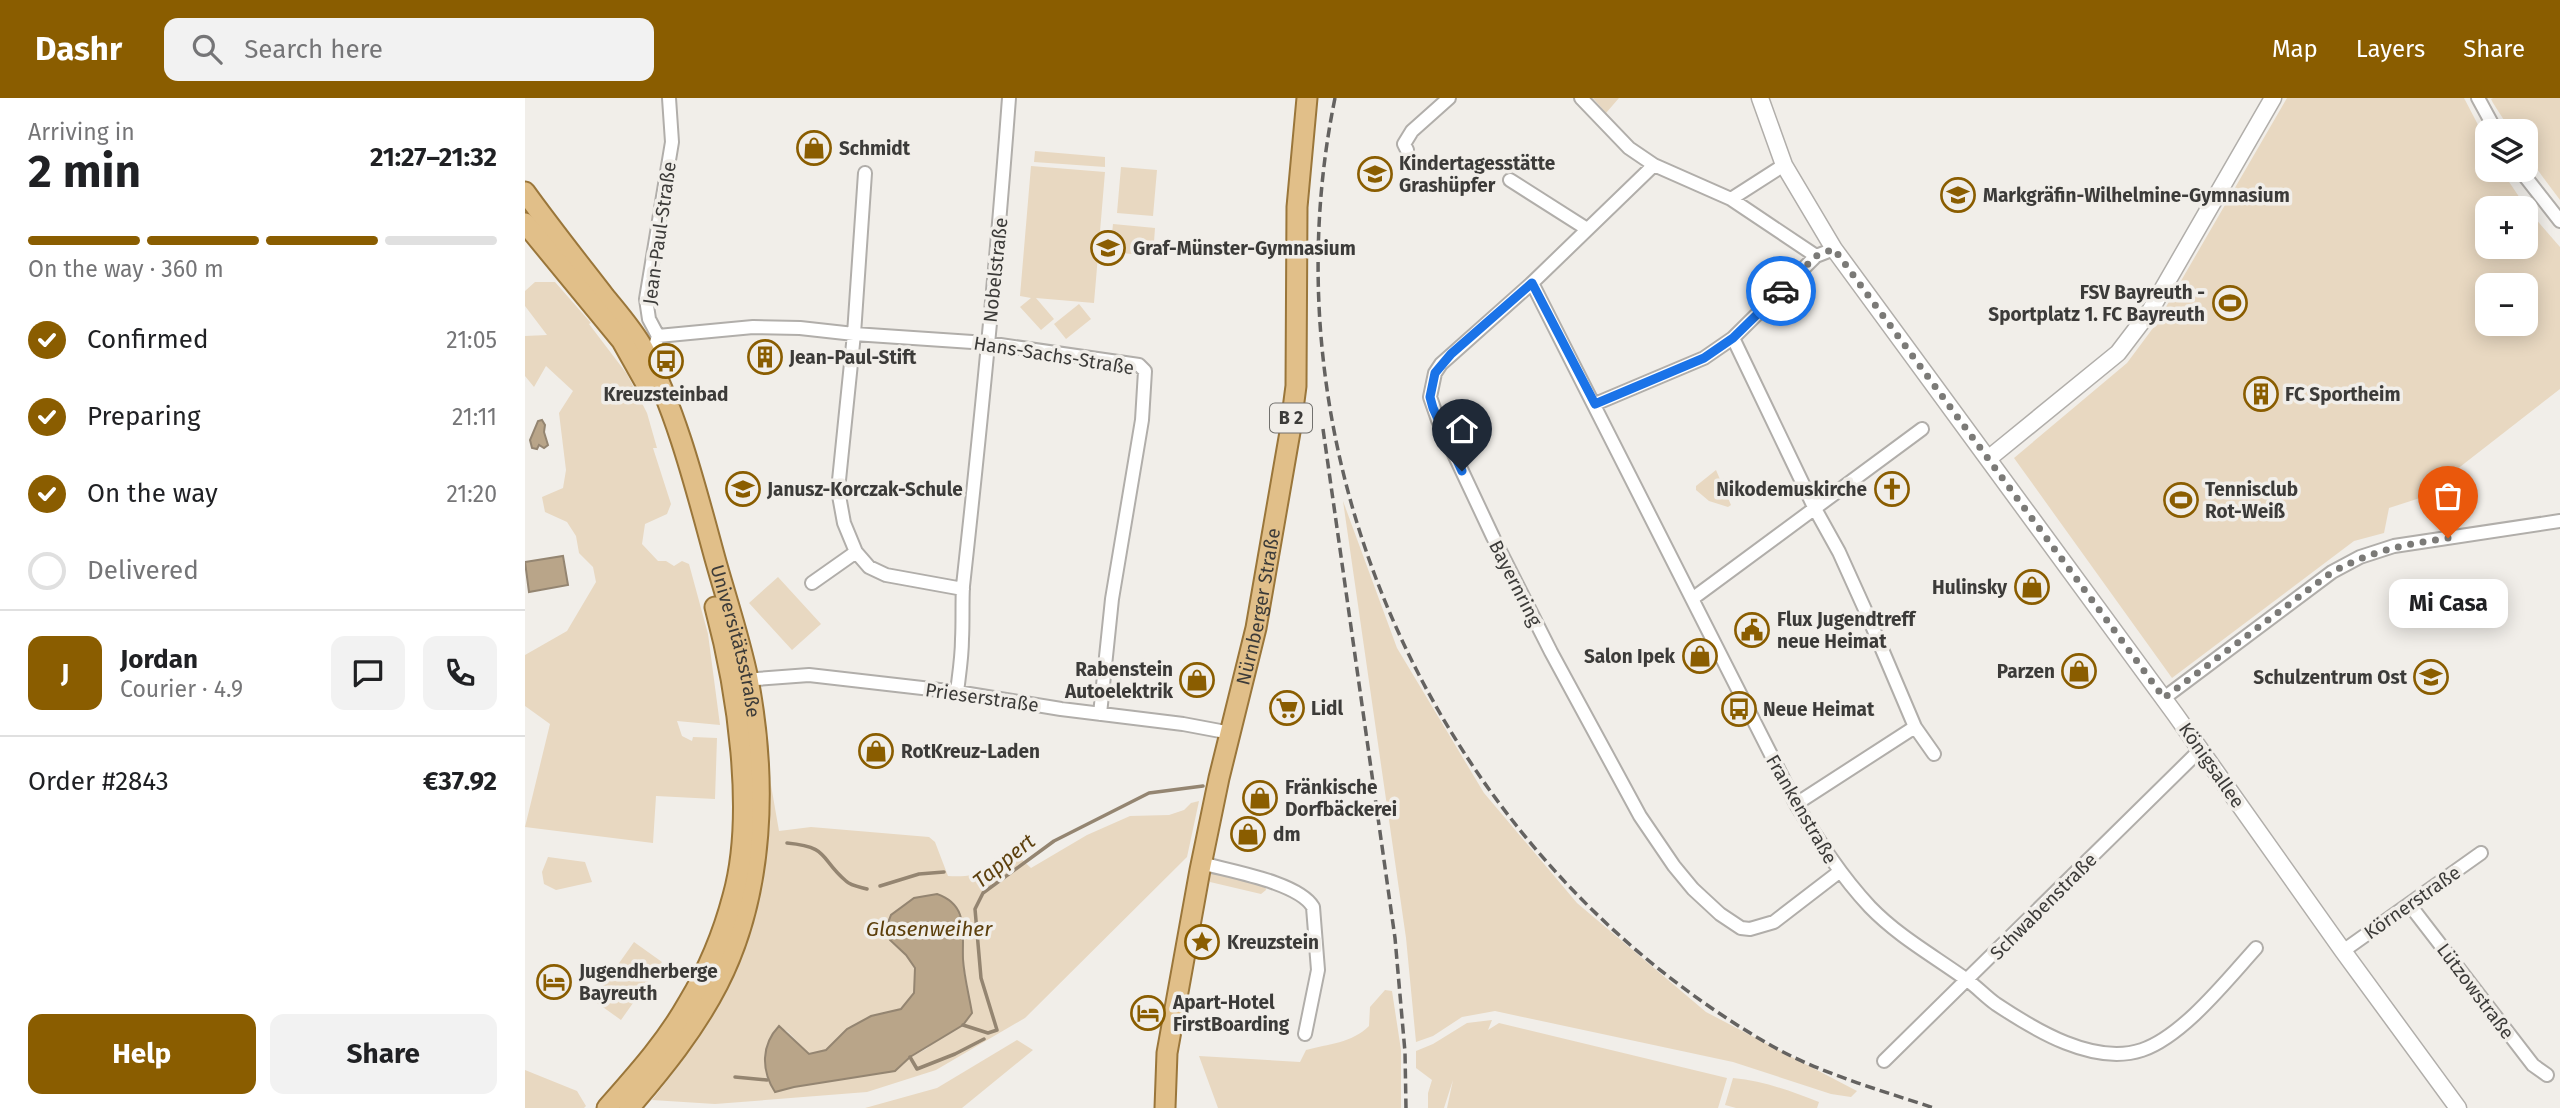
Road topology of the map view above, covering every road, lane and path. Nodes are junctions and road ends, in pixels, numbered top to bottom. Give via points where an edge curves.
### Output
1 (669, 98) edge
2 (1009, 98) edge
3 (1307, 98) edge
4 (1448, 98) edge
5 (1581, 98) edge
6 (1760, 98) edge
7 (2273, 98) edge
8 (2478, 98) edge
9 (2489, 119) edge
10 (1407, 150) dead end
11 (1654, 165) junction
12 (1784, 165) junction
13 (865, 173) dead end
14 (1510, 180) dead end
15 (2529, 182) edge
16 (1731, 199) junction
17 (528, 210) edge
18 (2560, 221) edge
19 (1587, 229) junction
20 (1834, 249) junction
21 (1816, 256) junction
22 (1532, 283) junction
23 (854, 334) junction
24 (658, 336) junction
25 (1733, 338) junction
26 (987, 343) junction
27 (650, 363) junction
28 (1595, 404) junction
29 (1922, 429) dead end
30 (1988, 459) junction
31 (1814, 507) junction
32 (2560, 521) edge
33 (856, 552) junction
34 (813, 583) dead end
35 (963, 589) junction
36 (1692, 599) junction
37 (740, 680) junction
38 (957, 692) junction
39 (2164, 698) junction
40 (1100, 714) junction
41 (1915, 727) junction
42 (1231, 733) junction
43 (2201, 749) junction
44 (1934, 754) dead end
45 (1795, 804) junction
46 (2481, 853) dead end
47 (1201, 863) junction
48 (1839, 872) junction
49 (2409, 904) junction
50 (2256, 948) dead end
51 (2343, 951) junction
52 (1967, 980) junction
53 (1305, 1034) dead end
54 (1884, 1061) dead end
55 (2547, 1074) dead end
56 (636, 1088) junction
57 (608, 1107) edge
58 (629, 1108) edge
59 (1165, 1108) edge
60 (2458, 1108) edge

1 - 24 street, Jean-Paul-Straße via 672,142 646,299
2 - 26 street, Nobelstraße
3 - 42 main road, Nürnberger Straße / B 2 via 1297,207 1296,386 1256,628
4 - 10 street via 1412,131 1404,144
5 - 11 street via 1629,149
6 - 12 main road, Königsallee
7 - 30 main road via 2150,311 2118,353
8 - 9 street
11 - 16 street
11 - 19 street, Bayernring
12 - 16 street
12 - 20 main road, Königsallee
13 - 23 street
14 - 19 street
15 - 18 street
16 - 21 street
17 - 27 main road, Universitätsstraße via 628,326
17 - 37 main road, Universitätsstraße via 622,341 649,391
19 - 22 street, Bayernring
20 - 21 street
20 - 30 main road, Königsallee
21 - 25 street
22 - 28 street, Frankenstraße
22 - 48 street, Bayernring via 1441,364 1430,397 1497,546 1640,816 1693,889 1729,922 1750,929 1774,922
23 - 24 street, Hans-Sachs-Straße via 753,327
23 - 26 street, Hans-Sachs-Straße
23 - 33 street via 838,490
24 - 27 street
25 - 28 street via 1704,358
25 - 31 street
26 - 35 street, Nobelstraße
26 - 40 street, Hans-Sachs-Straße via 1139,365 1146,372
27 - 37 main road, Universitätsstraße via 706,523
28 - 36 street, Frankenstraße
29 - 31 street
30 - 39 main road, Königsallee
31 - 36 street
31 - 41 street via 1839,552
32 - 39 street via 2395,546 2360,557 2332,572
33 - 34 street
33 - 35 street via 886,575
35 - 38 street, Nobelstraße
36 - 45 street, Frankenstraße
37 - 38 street, Prieserstraße via 809,675
37 - 56 main road, Universitätsstraße via 757,759 758,831 743,920 718,985 671,1058
38 - 40 street, Prieserstraße
39 - 43 main road, Königsallee
40 - 42 street, Prieserstraße
41 - 44 street
41 - 45 street
42 - 47 main road, Nürnberger Straße / B 2
43 - 51 main road, Königsallee
43 - 52 street, Schwabenstraße
45 - 48 street, Frankenstraße
46 - 49 street, Körnerstraße
47 - 53 street via 1273,884 1308,899 1313,907 1318,970
47 - 59 main road, Nürnberger Straße / B 2 via 1167,1053
48 - 52 street, Frankenstraße via 1895,931
49 - 51 street, Körnerstraße
49 - 55 street, Lützowstraße via 2533,1065
50 - 52 street, Frankenstraße via 2179,1029 2143,1050 2118,1056 2067,1044 1996,1004
51 - 60 main road, Königsallee
52 - 54 street, Schwabenstraße
56 - 57 main road, Universitätsstraße
56 - 58 main road, Universitätsstraße

